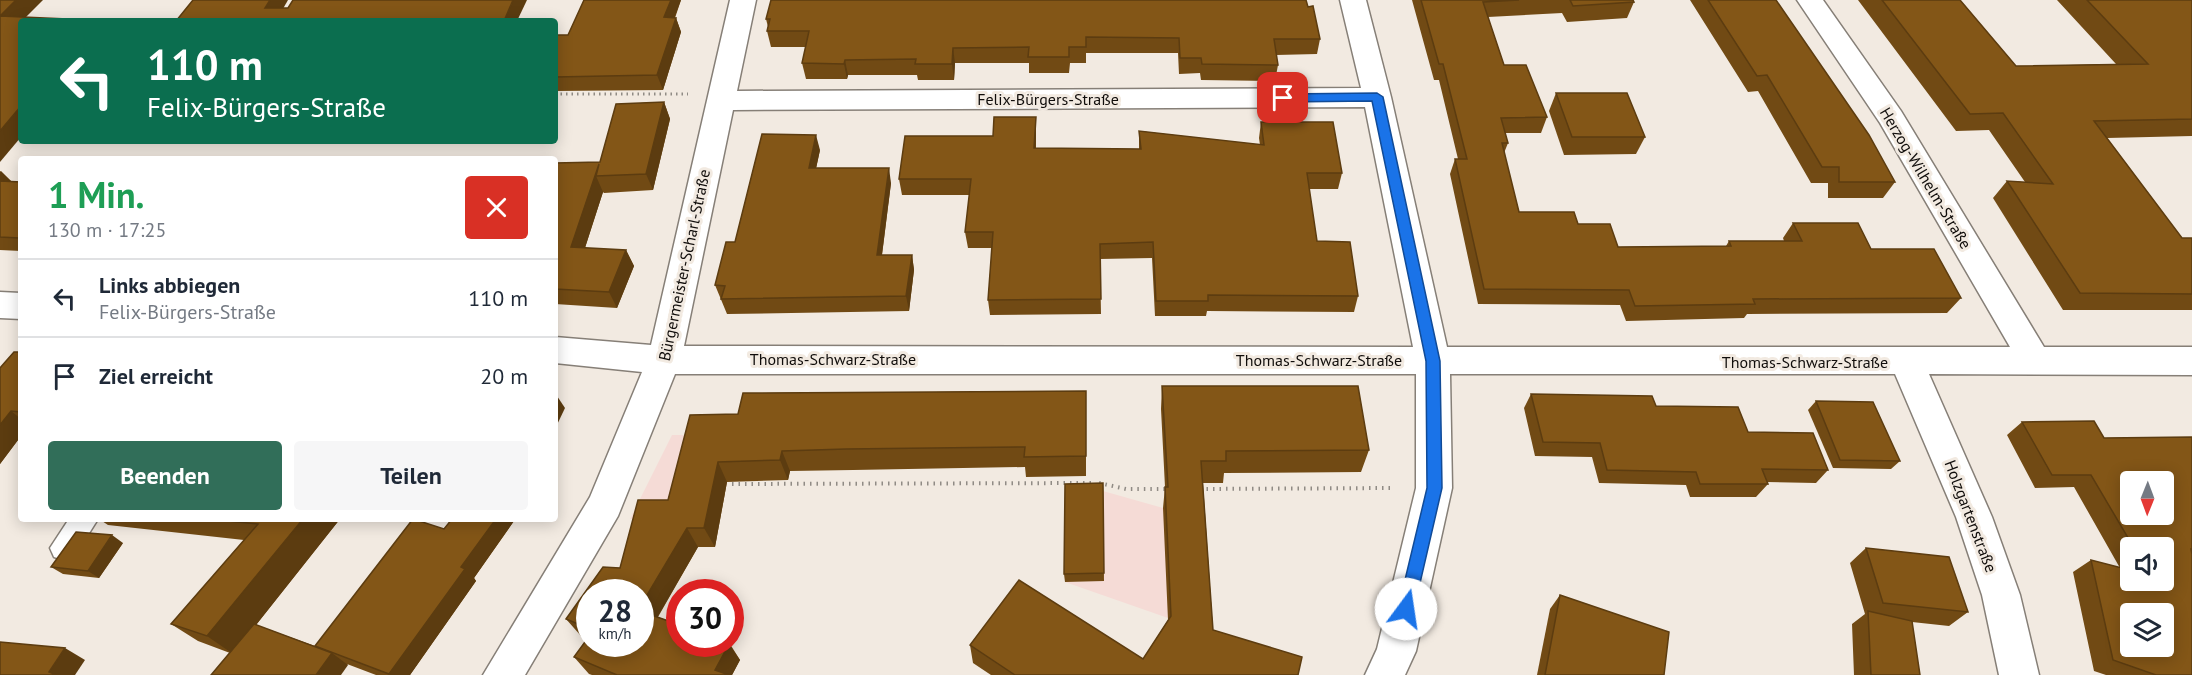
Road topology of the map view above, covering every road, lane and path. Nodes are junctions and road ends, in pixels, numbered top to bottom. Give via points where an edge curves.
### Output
1 (743, 0) edge
2 (1353, 0) edge
3 (1810, 0) edge
4 (558, 94) edge
5 (721, 97) junction
6 (1377, 97) junction
7 (0, 304) edge
8 (18, 306) edge
9 (558, 350) edge
10 (664, 360) junction
11 (1433, 361) junction
12 (2035, 361) junction
13 (1907, 362) junction
14 (2192, 362) edge
15 (732, 484) edge
16 (1434, 488) junction
17 (1173, 489) edge
18 (1197, 489) edge
19 (83, 522) edge
20 (64, 548) edge
21 (503, 675) edge
22 (1385, 675) edge
23 (2019, 675) edge

1 - 5 street, Bürgermeister-Scharl-Straße
2 - 6 street
3 - 12 street, Herzog-Wilhelm-Straße via 1891,118
4 - 5 path
5 - 6 street, Felix-Bürgers-Straße
5 - 10 street, Bürgermeister-Scharl-Straße
6 - 11 street
7 - 8 street
9 - 10 street, Thomas-Schwarz-Straße
10 - 11 street, Thomas-Schwarz-Straße
10 - 21 street, Bürgermeister-Scharl-Straße via 609,497
11 - 13 street, Thomas-Schwarz-Straße
11 - 16 street
12 - 13 street, Thomas-Schwarz-Straße
12 - 14 street, Thomas-Schwarz-Straße
13 - 23 street, Holzgartenstraße via 1974,517 2001,595
15 - 17 path via 1105,483 1126,489
16 - 18 path
16 - 22 street via 1396,651
19 - 20 lane

